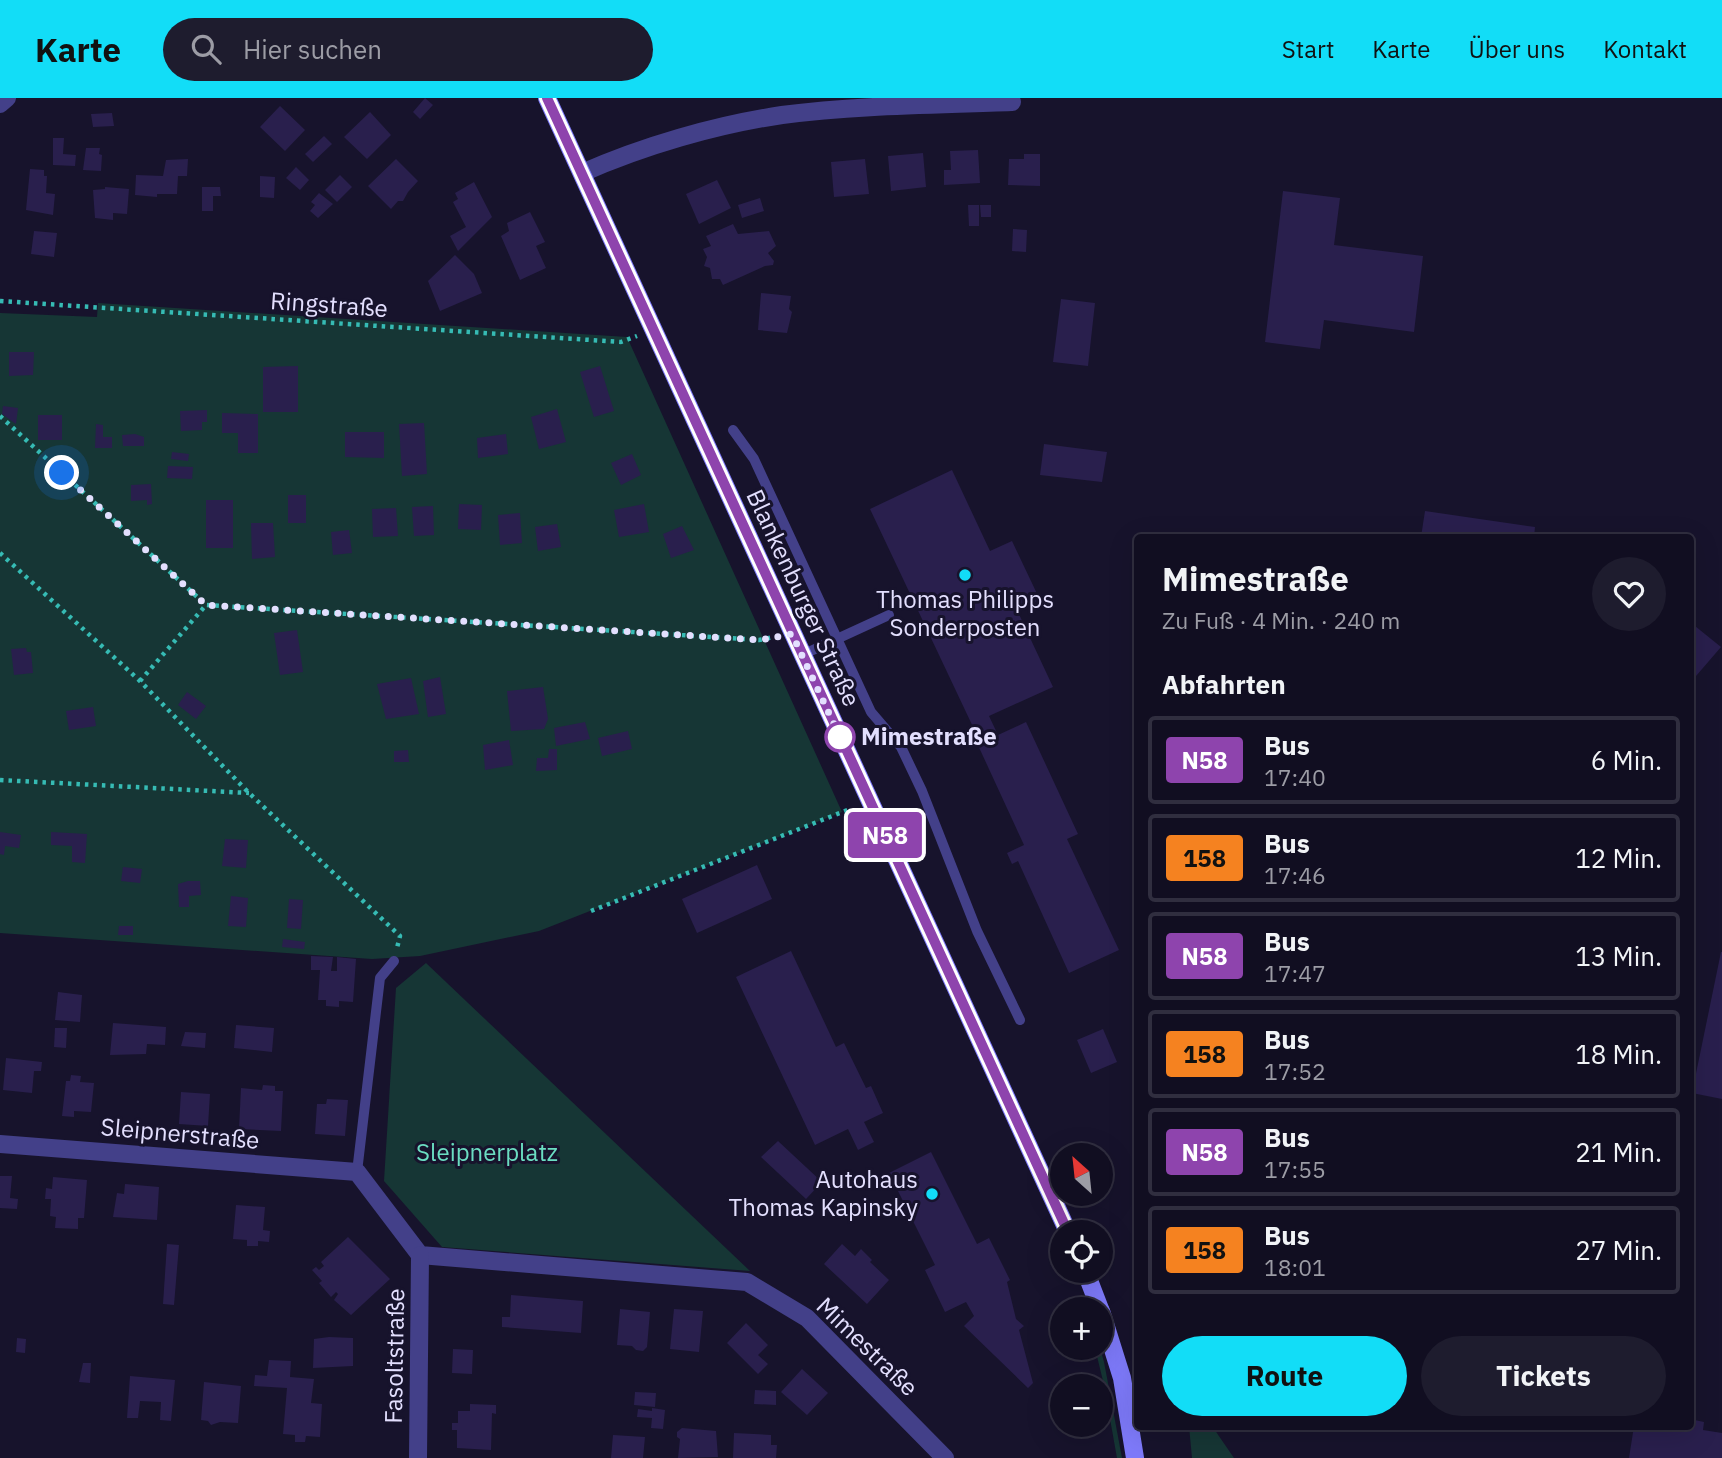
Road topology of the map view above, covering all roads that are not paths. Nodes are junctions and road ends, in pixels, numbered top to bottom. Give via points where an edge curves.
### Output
1 (7, 98) edge
2 (547, 98) edge
3 (960, 101) edge
4 (1012, 102) dead end
5 (0, 104) edge
6 (582, 173) junction
7 (733, 430) dead end
8 (890, 615) dead end
9 (836, 639) junction
10 (802, 655) junction
11 (394, 961) road end
12 (1020, 1020) dead end
13 (0, 1144) edge
14 (357, 1172) junction
15 (1062, 1220) edge
16 (420, 1255) junction
17 (1113, 1350) edge
18 (418, 1458) edge
19 (945, 1458) edge
20 (1135, 1458) edge

1 - 5 street
2 - 6 main road, Blankenburger Straße
3 - 4 street
3 - 6 street via 779,116 656,144
6 - 10 main road, Blankenburger Straße
7 - 9 lane via 754,459
8 - 9 lane
9 - 10 lane
9 - 12 lane via 871,712 901,747 972,920
10 - 15 main road, Blankenburger Straße
11 - 14 lane via 380,978
13 - 14 street, Sleipnerstraße
14 - 16 street
16 - 18 street, Fasoltstraße
16 - 19 street, Mimestraße via 747,1282 807,1318
17 - 20 main road

